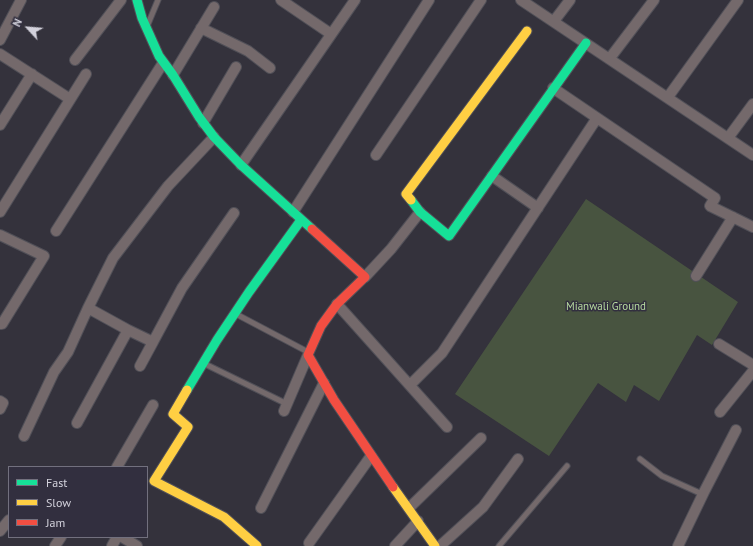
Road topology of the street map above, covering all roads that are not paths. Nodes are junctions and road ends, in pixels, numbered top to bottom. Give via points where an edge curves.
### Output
1 (21, 0) edge
2 (121, 0) edge
3 (137, 0) edge
4 (158, 0) edge
5 (281, 0) edge
6 (355, 0) edge
7 (429, 0) edge
8 (481, 0) edge
9 (522, 0) edge
10 (570, 0) edge
11 (654, 0) edge
12 (738, 0) edge
13 (214, 7) dead end
14 (554, 21) junction
15 (201, 28) junction
16 (147, 29) junction
17 (527, 32) dead end
18 (332, 34) junction
19 (0, 40) edge
20 (586, 42) junction
21 (0, 54) edge
22 (610, 58) junction
23 (75, 60) dead end
24 (163, 63) junction
25 (236, 67) dead end
26 (270, 68) dead end
27 (32, 74) junction
28 (86, 74) dead end
29 (172, 75) junction
30 (553, 88) junction
31 (668, 97) junction
32 (70, 99) junction
33 (753, 104) edge
34 (597, 118) junction
35 (203, 123) junction
36 (0, 125) edge
37 (214, 137) junction
38 (728, 138) junction
39 (753, 154) edge
40 (376, 155) dead end
41 (242, 165) junction
42 (492, 176) junction
43 (538, 208) junction
44 (0, 212) edge
45 (293, 212) junction
46 (420, 212) junction
47 (234, 213) dead end
48 (733, 217) junction
49 (301, 220) junction
50 (753, 227) edge
51 (56, 231) dead end
52 (0, 235) edge
53 (696, 276) dead end
54 (365, 277) junction
55 (337, 304) junction
56 (88, 308) junction
57 (235, 314) junction
58 (0, 324) edge
59 (128, 330) junction
60 (153, 342) junction
61 (719, 344) dead end
62 (309, 354) junction
63 (204, 363) junction
64 (753, 365) edge
65 (140, 366) dead end
66 (753, 371) edge
67 (324, 382) junction
68 (410, 385) junction
69 (0, 402) edge
70 (153, 404) dead end
71 (285, 408) joint
72 (0, 409) edge
73 (720, 412) dead end
74 (77, 423) dead end
75 (447, 427) dead end
76 (736, 430) dead end
77 (24, 436) dead end
78 (481, 438) dead end
79 (371, 456) junction
80 (518, 459) dead end
81 (640, 459) dead end
82 (118, 466) edge
83 (567, 466) dead end
84 (702, 494) junction
85 (261, 508) dead end
86 (409, 508) junction
87 (418, 520) junction
88 (8, 521) edge
89 (0, 531) edge
90 (124, 538) edge
91 (309, 543) dead end
92 (137, 546) edge
93 (257, 546) edge
94 (395, 546) edge
95 (435, 546) edge
96 (440, 546) edge
97 (499, 546) edge
98 (678, 546) edge

1 - 19 street
2 - 23 street
3 - 16 street
4 - 16 lane
5 - 18 street
6 - 18 street
7 - 45 street
8 - 40 street
9 - 14 street
10 - 14 street
11 - 22 street
12 - 31 street
13 - 15 street
14 - 20 street
15 - 26 street via 248,51
15 - 29 street
16 - 24 street
17 - 46 street via 406,194
18 - 41 street
20 - 22 street
20 - 30 street
21 - 27 street
22 - 31 street
24 - 29 street
24 - 51 street
25 - 35 street
27 - 32 street
27 - 36 street
28 - 32 street
29 - 35 street
30 - 34 street
30 - 42 street
31 - 38 street
32 - 44 street
33 - 38 street
34 - 43 street
34 - 48 street via 715,198 710,206
35 - 37 street
37 - 41 street
37 - 56 street via 168,186 113,258
38 - 39 street
41 - 45 street
42 - 43 street
42 - 46 street via 449,236
43 - 68 street via 442,353
45 - 49 street
46 - 54 street via 392,249
47 - 60 street via 182,288
48 - 50 street
48 - 53 street
49 - 54 street
49 - 57 street
52 - 58 street via 44,256
54 - 55 street
55 - 62 street via 321,326
55 - 68 street
56 - 59 street
56 - 77 street
57 - 62 lane
57 - 63 street
59 - 60 street
59 - 74 street
60 - 65 street
61 - 64 street
62 - 67 street
62 - 71 street
63 - 71 lane
63 - 93 street via 173,414 188,427 154,481 224,517
66 - 73 street
67 - 79 street
67 - 85 street
68 - 75 street
69 - 72 street via 3,403
70 - 82 street
76 - 84 street
78 - 86 street
79 - 86 street
79 - 91 street
80 - 96 street via 483,507
81 - 84 lane via 662,476
83 - 97 lane
84 - 98 street
86 - 87 street
87 - 94 street
87 - 95 street
88 - 89 street
90 - 92 street

